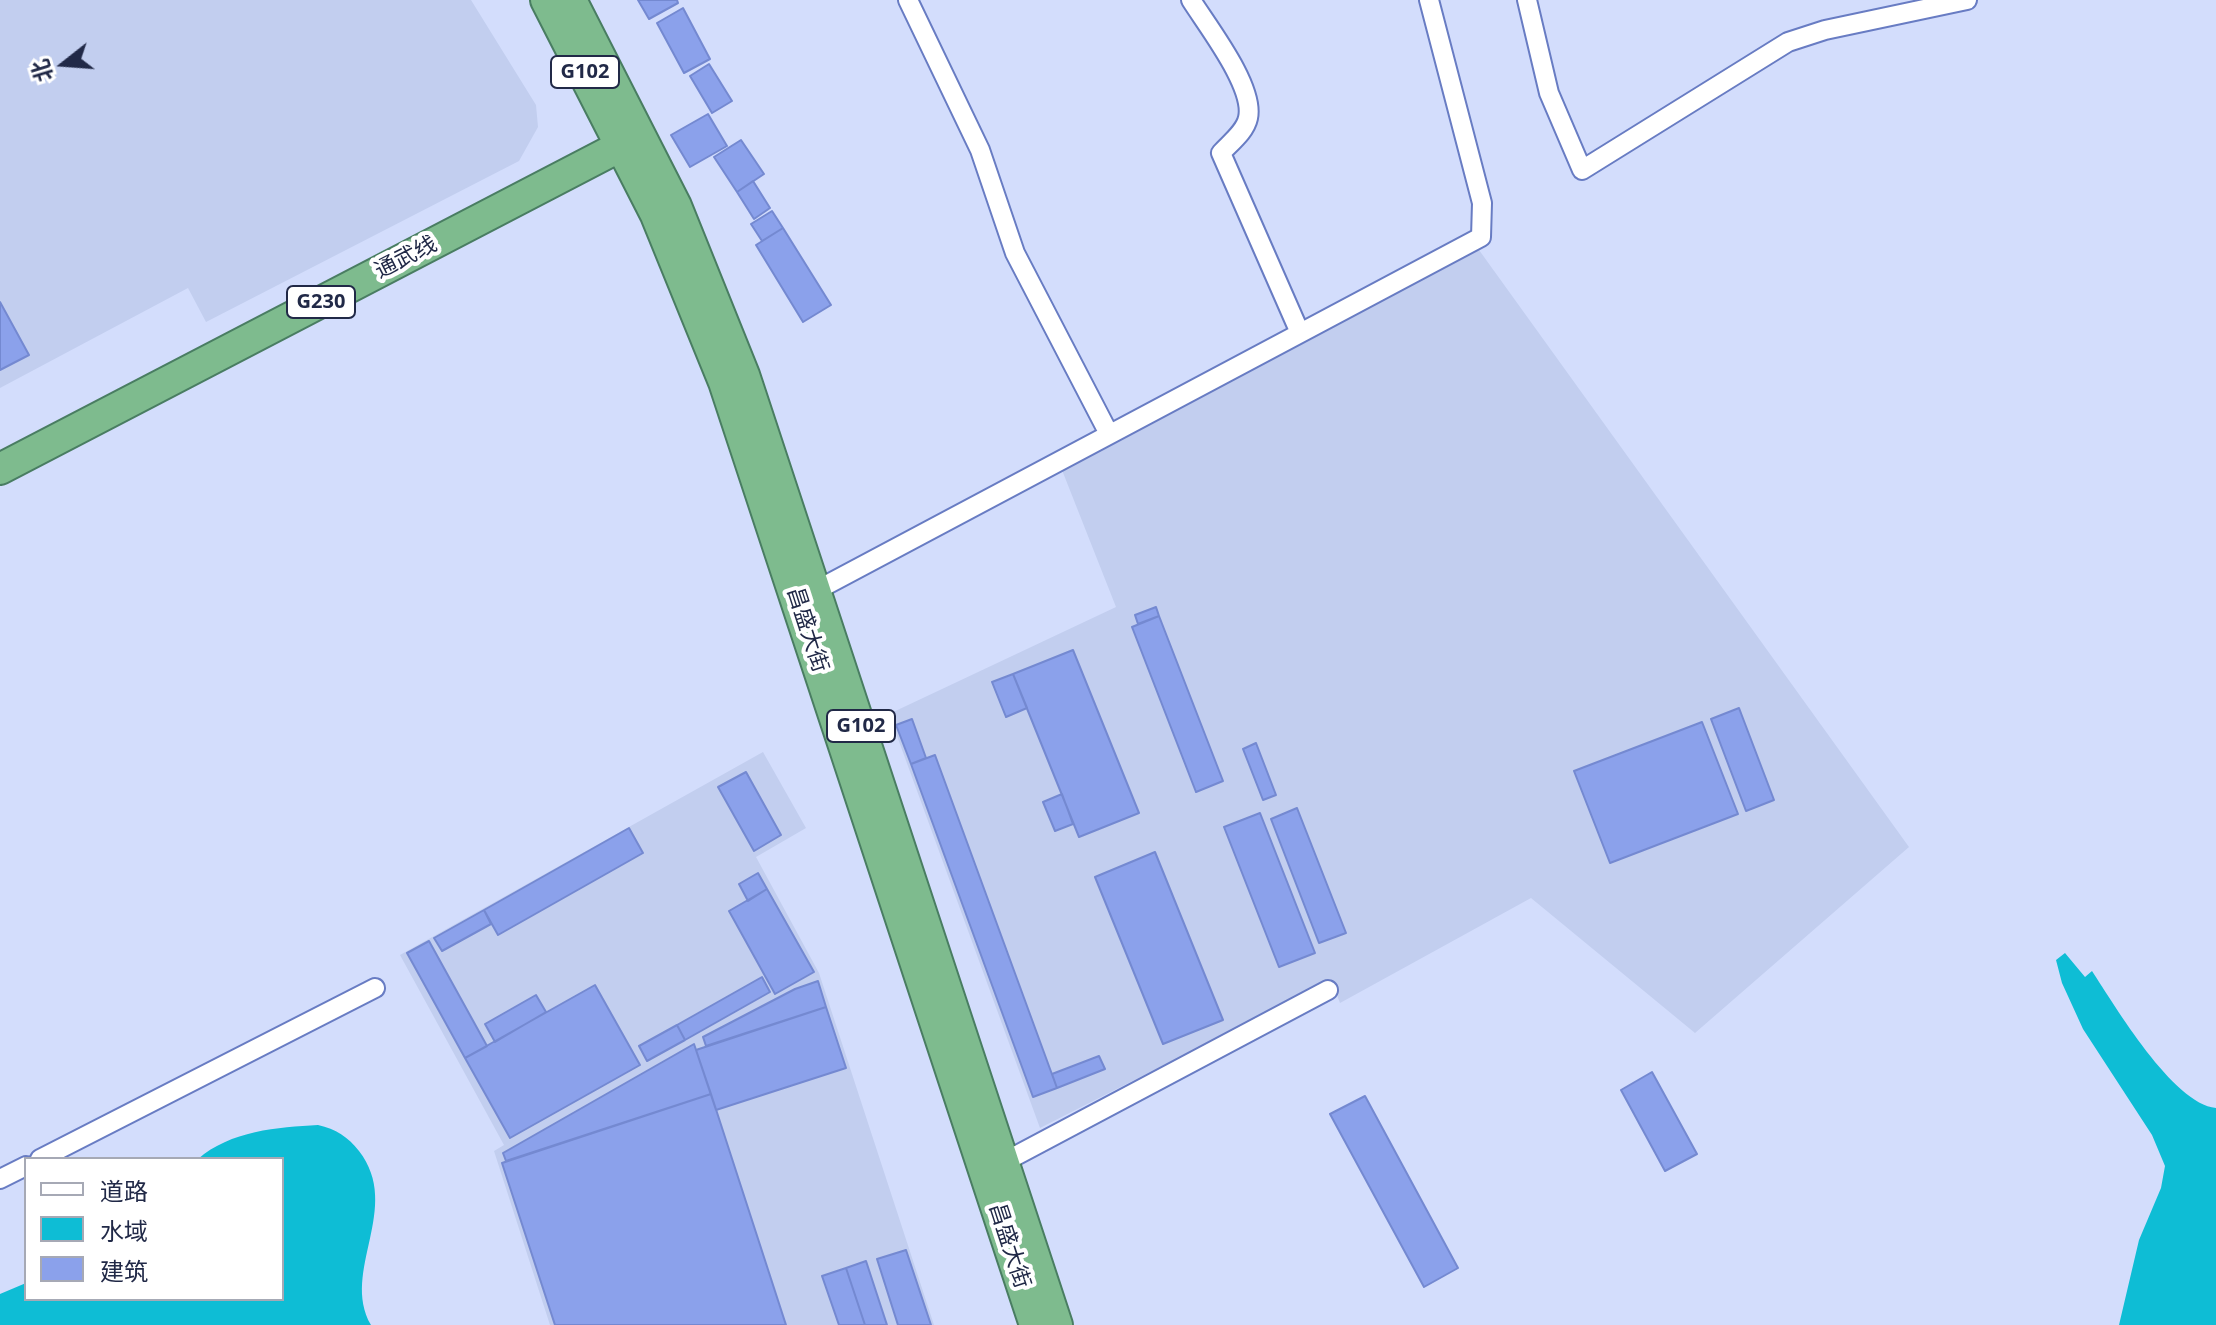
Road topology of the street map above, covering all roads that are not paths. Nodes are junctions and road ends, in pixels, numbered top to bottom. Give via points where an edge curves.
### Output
1 (546, 0) edge
2 (571, 0) edge
3 (908, 0) edge
4 (1191, 0) edge
5 (1429, 0) edge
6 (1527, 0) edge
7 (1967, 0) edge
8 (632, 140) junction
9 (1300, 333) junction
10 (1108, 432) junction
11 (0, 469) edge
12 (817, 590) junction
13 (375, 988) dead end
14 (1328, 990) dead end
15 (44, 1157) edge
16 (1004, 1162) junction
17 (24, 1167) edge
18 (0, 1179) edge
19 (1035, 1325) edge
20 (1057, 1325) edge

1 - 8 highway, 昌盛大街 / G102
2 - 8 highway, 昌盛大街 / G102
3 - 10 street via 980,150 1015,253
4 - 9 street via 1237,73 1248,105 1245,127 1221,153
5 - 9 street via 1482,203 1481,237
6 - 7 street via 1549,93 1582,170 1788,42
8 - 11 highway, 通武线 / G230
8 - 12 highway, 昌盛大街 / G102 via 704,270
8 - 19 highway, 昌盛大街 / G102 via 724,382
9 - 10 street
10 - 12 street
12 - 16 highway, 昌盛大街 / G102
13 - 15 street
14 - 16 street
16 - 20 highway, 昌盛大街 / G102
17 - 18 street

